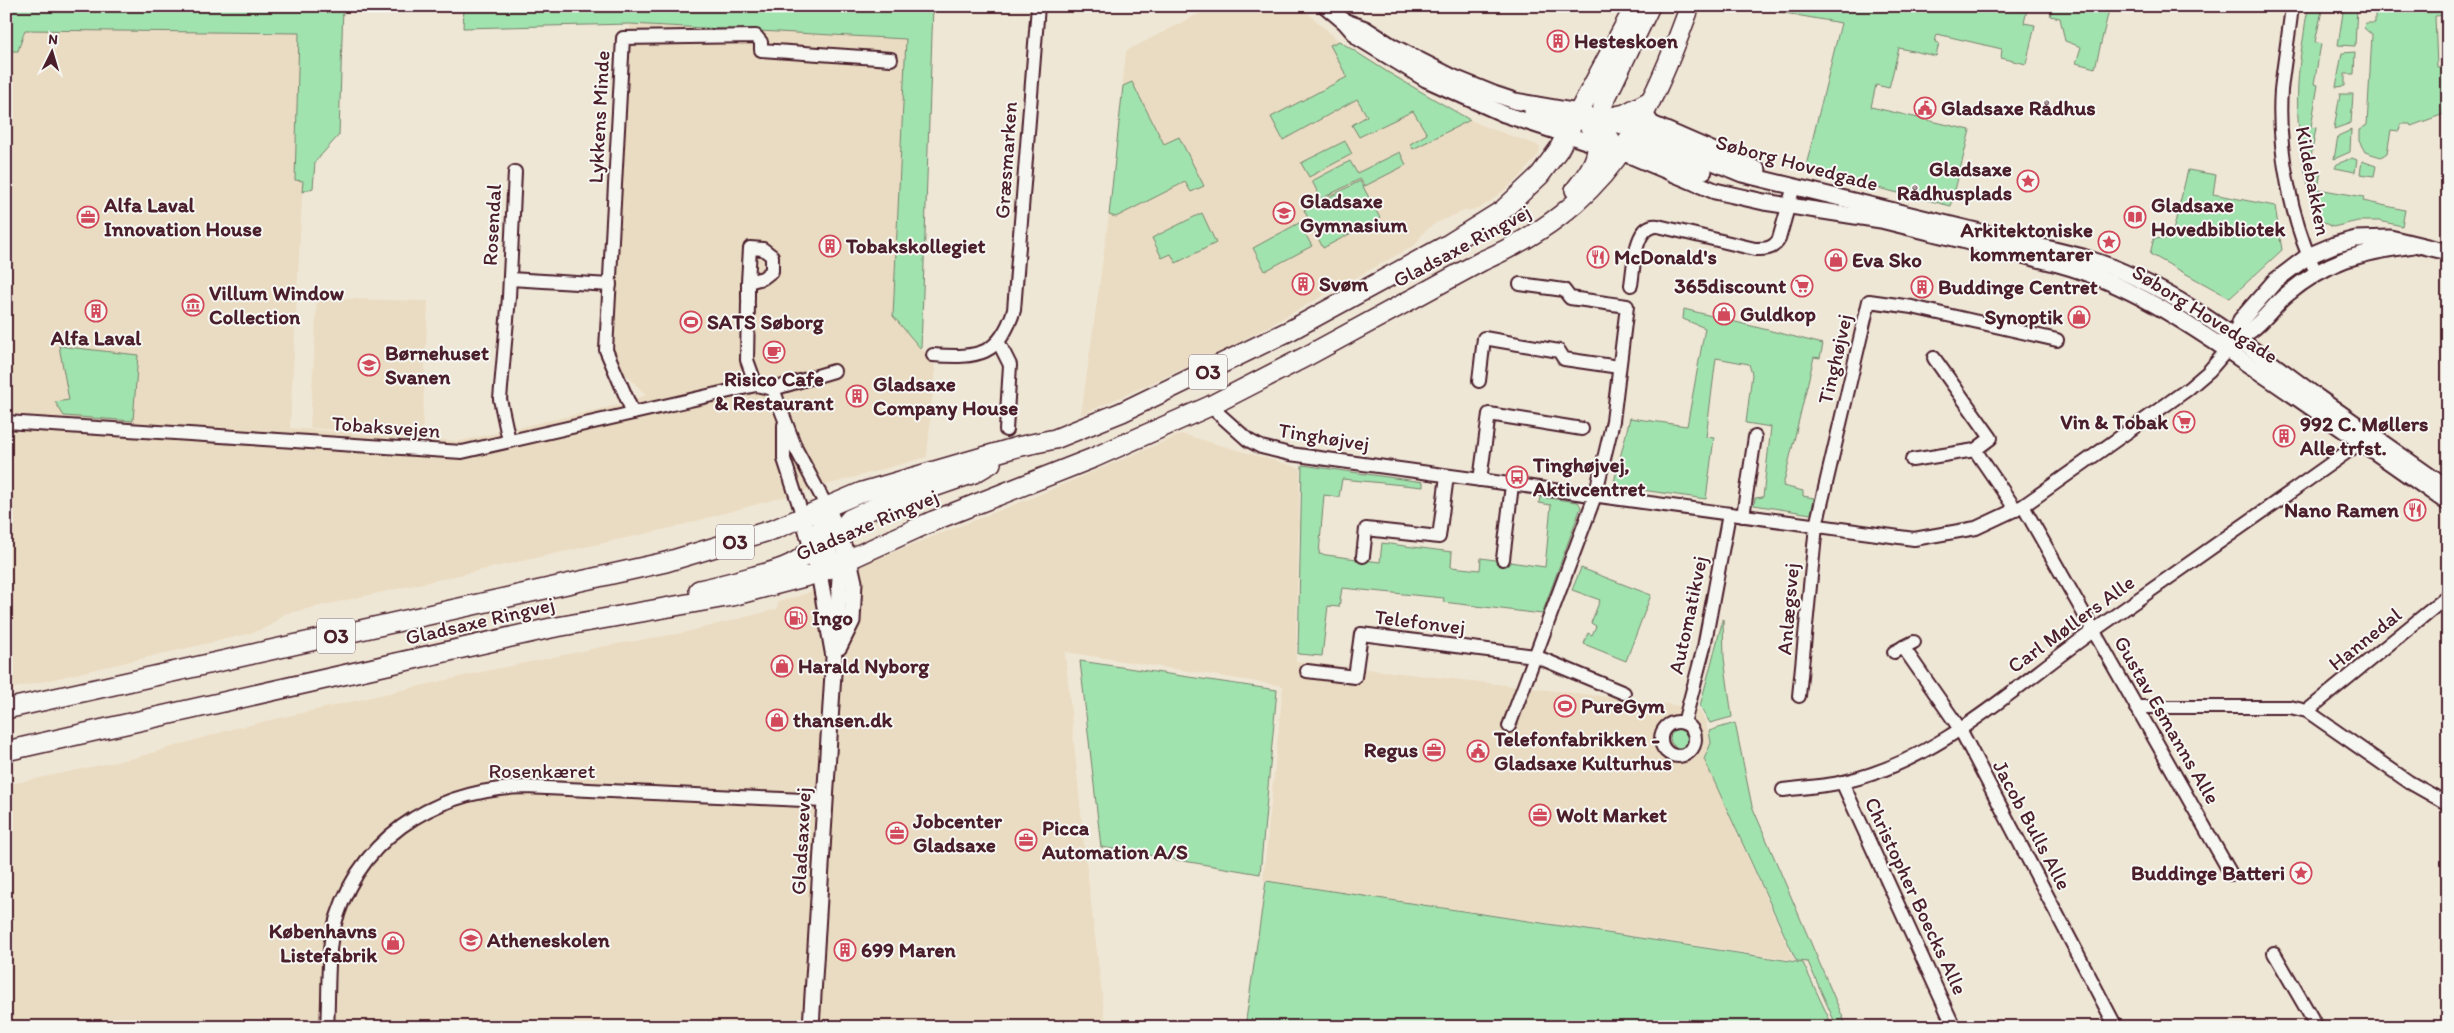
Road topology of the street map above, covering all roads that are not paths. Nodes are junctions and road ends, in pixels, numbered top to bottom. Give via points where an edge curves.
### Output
1 (1038, 6) edge
2 (1326, 6) edge
3 (1635, 6) edge
4 (1650, 6) edge
5 (1690, 6) edge
6 (2292, 6) edge
7 (1345, 22) junction
8 (891, 59) dead end
9 (1647, 107) junction
10 (1584, 131) junction
11 (1629, 141) junction
12 (515, 172) dead end
13 (1794, 186) junction
14 (1788, 206) junction
15 (2413, 245) junction
16 (1511, 248) junction
17 (2448, 252) edge
18 (2308, 256) junction
19 (2316, 272) junction
20 (510, 279) junction
21 (748, 282) dead end
22 (1520, 284) dead end
23 (610, 285) junction
24 (1631, 285) dead end
25 (2119, 285) junction
26 (2236, 337) junction
27 (2057, 340) dead end
28 (999, 343) junction
29 (2227, 350) junction
30 (933, 355) dead end
31 (1934, 358) dead end
32 (1619, 367) junction
33 (834, 371) dead end
34 (1479, 381) dead end
35 (756, 385) junction
36 (774, 389) junction
37 (2318, 397) junction
38 (1210, 406) junction
39 (633, 413) junction
40 (784, 420) junction
41 (6, 422) edge
42 (1582, 429) dead end
43 (1006, 430) dead end
44 (1755, 437) dead end
45 (509, 441) junction
46 (2361, 442) junction
47 (1017, 447) junction
48 (1975, 450) junction
49 (1912, 460) dead end
50 (1447, 476) junction
51 (1480, 480) junction
52 (1512, 485) junction
53 (2448, 489) edge
54 (1595, 496) junction
55 (2448, 503) edge
56 (827, 507) junction
57 (2020, 508) junction
58 (1730, 514) junction
59 (1743, 516) junction
60 (1816, 526) junction
61 (837, 532) junction
62 (813, 536) junction
63 (1363, 556) dead end
64 (1503, 559) dead end
65 (843, 563) junction
66 (819, 573) junction
67 (2448, 596) edge
68 (647, 611) junction
69 (2093, 631) junction
70 (1904, 647) dead end
71 (1535, 656) junction
72 (834, 657) junction
73 (1307, 671) dead end
74 (1624, 693) dead end
75 (1799, 696) dead end
76 (2136, 706) junction
77 (6, 709) edge
78 (2307, 711) junction
79 (1684, 723) dead end
80 (1509, 726) dead end
81 (1960, 729) junction
82 (6, 751) edge
83 (1842, 782) junction
84 (1783, 790) dead end
85 (824, 801) junction
86 (2448, 804) edge
87 (2231, 874) dead end
88 (2274, 953) dead end
89 (327, 1027) edge
90 (811, 1027) edge
91 (1954, 1027) edge
92 (2116, 1027) edge
93 (2317, 1027) edge

1 - 28 street, Græsmarken via 1014,310
2 - 7 street
3 - 10 main road, O3
4 - 10 main road via 1603,104
5 - 9 main road, O3
6 - 18 street, Kildebakken via 2282,90 2281,132 2298,227
7 - 10 street via 1365,29 1452,77
7 - 10 street via 1359,38 1426,79 1504,114
8 - 23 street, Lykkens Minde via 761,50 761,42 756,36 623,38
9 - 10 main road
9 - 11 main road, Gladsaxe Ringvej / O3
9 - 13 street via 1652,124
10 - 11 main road
10 - 11 street
10 - 16 main road via 1596,159 1589,174 1548,217
10 - 47 main road, Gladsaxe Ringvej / O3 via 1503,210 1447,245 1292,330 1187,382 1055,439
11 - 13 street, Søborg Hovedgade
11 - 14 street, Søborg Hovedgade via 1715,191
11 - 16 main road, Gladsaxe Ringvej / O3 via 1595,185 1562,215
12 - 20 street, Rosendal
13 - 14 street
13 - 26 street, Søborg Hovedgade via 2107,264 2157,287
14 - 24 street via 1777,242 1763,249 1658,226 1646,228 1640,235
14 - 25 street, Søborg Hovedgade via 1881,220 2084,271
15 - 17 street
15 - 18 street via 2390,238 2368,238 2344,241
15 - 19 street via 2360,253
16 - 38 main road, Gladsaxe Ringvej / O3 via 1482,260
18 - 19 street, Kildebakken
18 - 26 street via 2276,281 2247,311
19 - 26 street via 2283,297 2252,329
20 - 23 street, Rosendal
20 - 45 street, Rosendal via 500,399
21 - 35 street via 747,360
22 - 32 street via 1564,290 1570,298 1627,306
23 - 39 street, Lykkens Minde via 606,350
25 - 26 street via 2167,304 2229,338
25 - 29 street, Søborg Hovedgade via 2168,311
26 - 29 street
26 - 37 street, Søborg Hovedgade
27 - 60 street, Tinghøjvej via 1912,307 1869,301
28 - 30 street via 982,353 958,357
28 - 43 street via 1010,365
29 - 37 street via 2234,349
29 - 46 street, Søborg Hovedgade
29 - 57 street, Tinghøjvej via 2209,371 2181,394
31 - 48 street via 1991,438
32 - 34 street via 1564,359 1559,351 1484,338
32 - 54 street via 1613,421
33 - 36 street, Tobaksvejen
35 - 36 street, Tobaksvejen
35 - 39 street, Tobaksvejen
36 - 40 street
37 - 53 street, Søborg Hovedgade
38 - 50 street, Tinghøjvej via 1248,440 1261,447
38 - 65 main road, Gladsaxe Ringvej / O3 via 1093,458 933,521
39 - 45 street, Tobaksvejen
40 - 56 street
40 - 62 street via 784,459
41 - 45 street, Tobaksvejen via 462,452
42 - 51 street via 1489,414
44 - 59 street
46 - 55 street, Søborg Hovedgade
46 - 69 street, Carl Møllers Alle
47 - 56 main road, Gladsaxe Ringvej / O3 via 862,492
47 - 61 main road via 974,473 858,514
48 - 49 street
48 - 57 street
50 - 51 street, Tinghøjvej
50 - 63 street via 1440,537 1366,529
51 - 52 street, Tinghøjvej
52 - 54 street, Tinghøjvej
52 - 64 street
54 - 58 street, Tinghøjvej
54 - 71 street
56 - 61 street, Gladsaxevej
56 - 62 main road, Gladsaxe Ringvej / O3
57 - 60 street, Tinghøjvej via 1976,528 1914,538
57 - 69 street, Gustav Esmanns Alle
58 - 59 street, Tinghøjvej
58 - 79 street, Automatikvej via 1704,647
59 - 60 street, Tinghøjvej
60 - 75 street, Anlægsvej
61 - 62 main road
61 - 65 street, Gladsaxevej
62 - 65 street
62 - 66 main road
62 - 68 main road via 798,562 784,569 696,591
62 - 77 main road, Gladsaxe Ringvej / O3 via 775,529 666,562
65 - 66 main road, Gladsaxe Ringvej / O3
65 - 72 street, Gladsaxevej via 854,582 852,621
66 - 68 main road, Gladsaxe Ringvej / O3 via 732,596
66 - 72 street, Gladsaxevej
67 - 78 street, Hannedal
68 - 82 main road, Gladsaxe Ringvej / O3 via 551,628
69 - 76 street, Gustav Esmanns Alle
69 - 81 street, Carl Møllers Alle
70 - 81 street, Jacob Bulls Alle
71 - 73 street, Telefonvej via 1361,634 1355,677
71 - 74 street, Telefonvej
71 - 80 street
72 - 85 street, Gladsaxevej
76 - 78 street via 2290,707
76 - 87 street, Gustav Esmanns Alle
78 - 86 street via 2409,782
81 - 83 street, Carl Møllers Alle via 1914,757
81 - 92 street, Jacob Bulls Alle
83 - 84 street, Carl Møllers Alle
83 - 91 street, Christopher Boecks Alle
85 - 89 street, Rosenkæret via 525,787 479,791 440,804 392,833 368,859 351,886 332,936
85 - 90 street, Gladsaxevej
88 - 93 street

